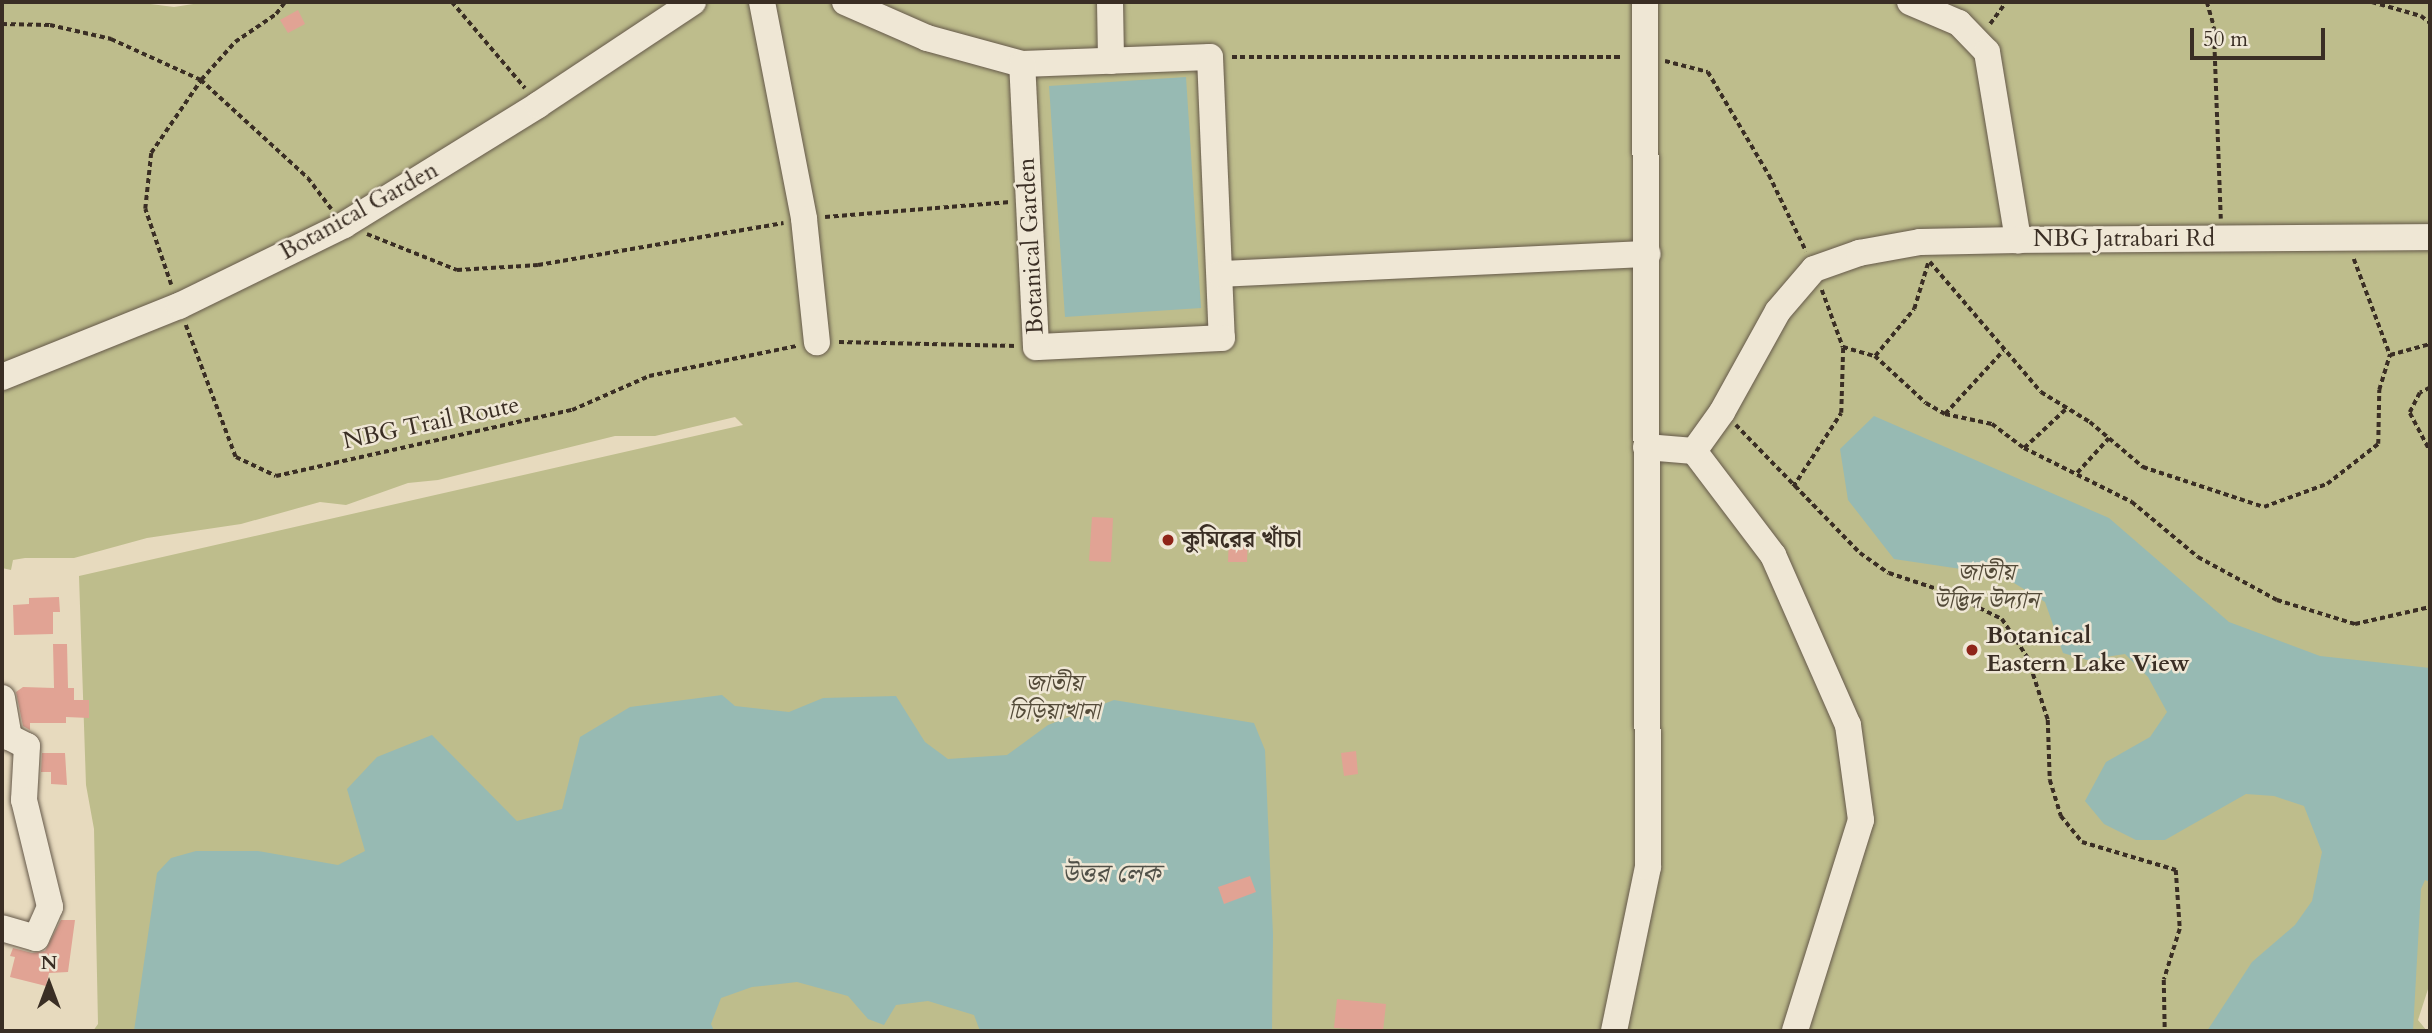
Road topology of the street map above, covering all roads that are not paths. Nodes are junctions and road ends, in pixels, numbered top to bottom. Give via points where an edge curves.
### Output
1 (693, 2) edge
2 (762, 2) edge
3 (845, 2) edge
4 (1110, 2) edge
5 (1645, 2) edge
6 (1910, 2) edge
7 (1111, 61) junction
8 (1023, 64) junction
9 (2430, 237) edge
10 (2018, 240) junction
11 (1648, 254) junction
12 (1220, 274) junction
13 (817, 342) road end
14 (2, 377) edge
15 (1646, 447) junction
16 (1694, 451) junction
17 (2, 698) edge
18 (2, 928) edge
19 (1614, 1031) edge
20 (1796, 1031) edge

1 - 14 street, Botanical Garden via 344,225 179,306
2 - 13 street via 804,219
3 - 8 street via 927,38
4 - 7 street
5 - 11 street
6 - 10 street, NBG Jatrabari Rd via 1959,23 1987,52
7 - 8 street
7 - 12 street, Botanical Garden via 1210,57
8 - 12 street, Botanical Garden via 1037,346 1222,338
9 - 10 street, NBG Jatrabari Rd
10 - 16 street via 1859,253 1814,269 1778,311 1723,412
11 - 12 street
11 - 15 street
15 - 16 street
15 - 19 street via 1648,867
16 - 20 street via 1773,555 1848,726 1861,820
17 - 18 street via 9,737 27,746 24,800 50,907 36,938

